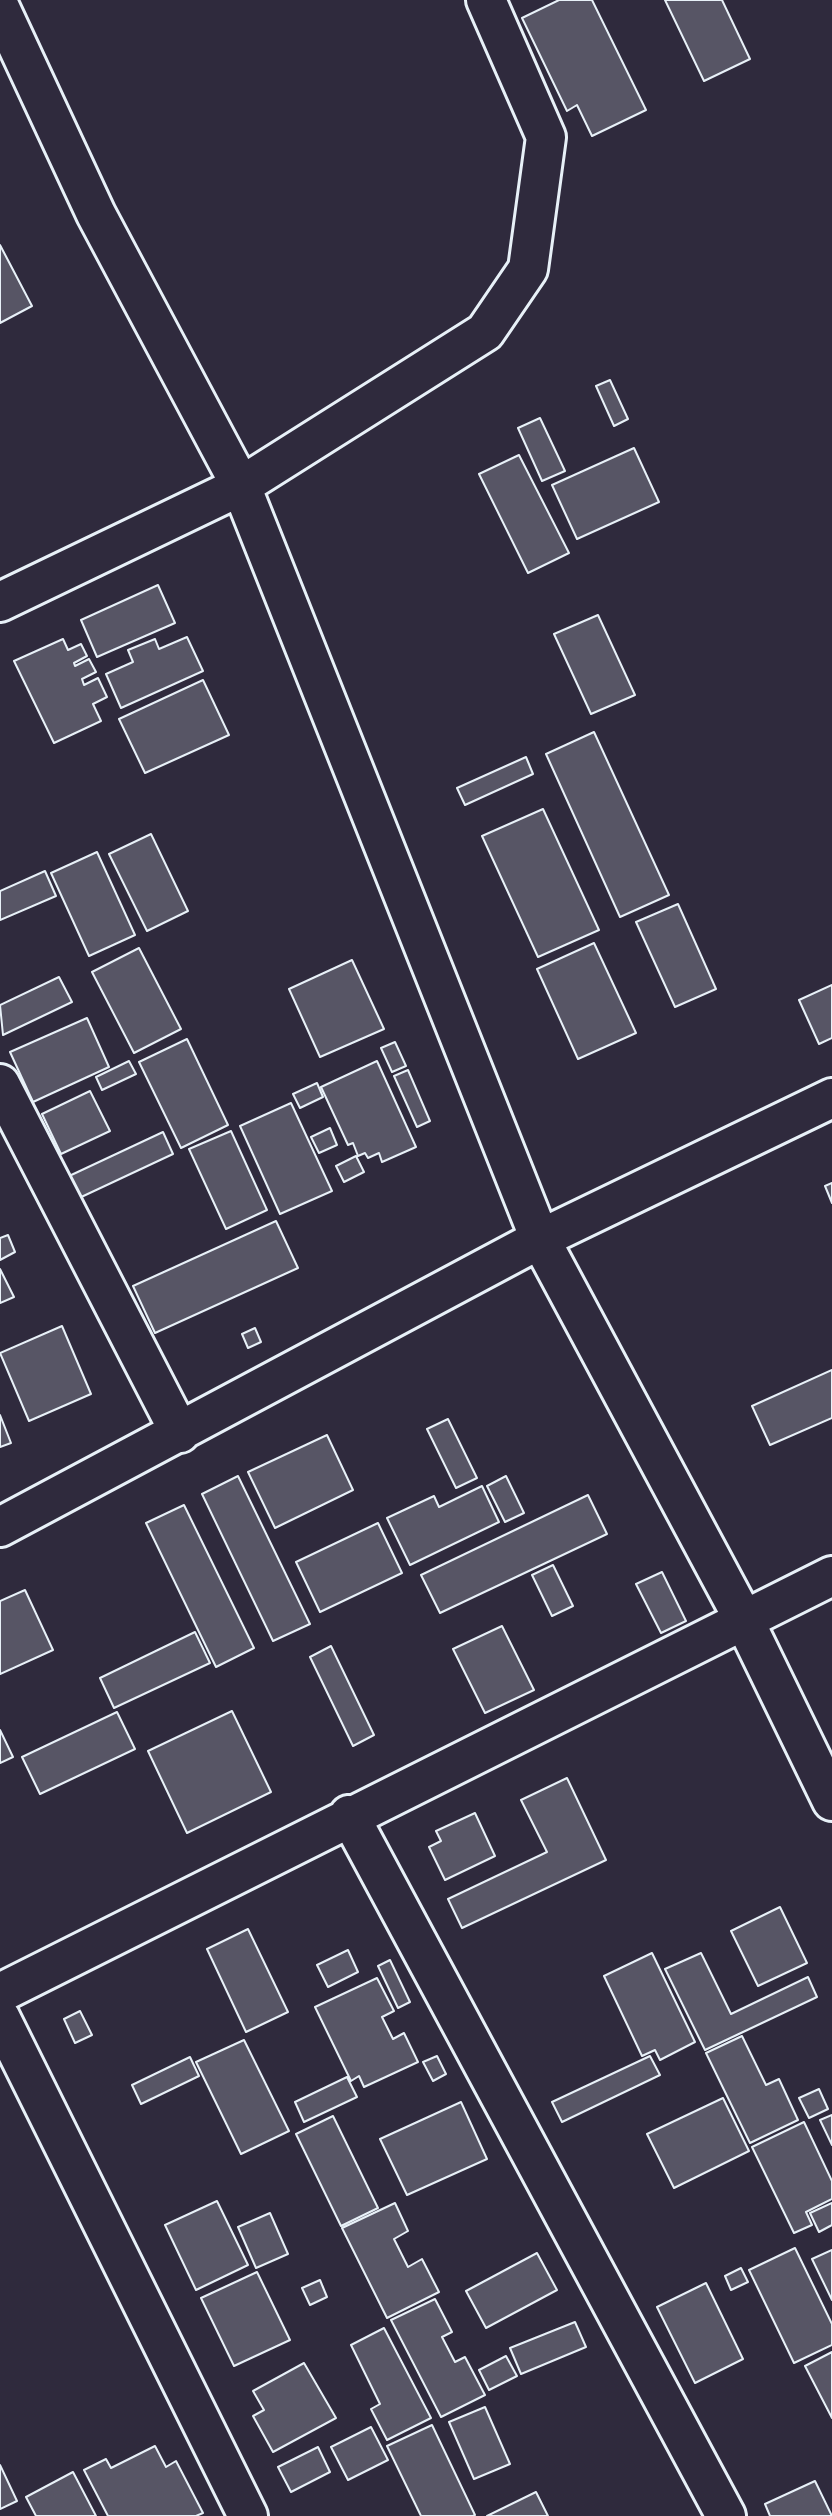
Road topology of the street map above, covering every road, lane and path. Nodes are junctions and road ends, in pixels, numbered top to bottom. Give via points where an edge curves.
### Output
1 (486, 0) edge
2 (0, 8) edge
3 (242, 486) junction
4 (0, 602) edge
5 (0, 1084) edge
6 (832, 1098) edge
7 (540, 1239) junction
8 (180, 1433) junction
9 (0, 1527) edge
10 (832, 1576) edge
11 (743, 1618) junction
12 (832, 1801) edge
13 (349, 1815) junction
14 (0, 1993) edge
15 (0, 2017) edge
16 (247, 2516) edge
17 (726, 2516) edge

1 - 3 street via 546,137 528,269 485,332
2 - 3 street via 96,214
3 - 4 street
3 - 7 street
5 - 8 street
6 - 7 street
7 - 8 street
7 - 11 street
8 - 9 street
10 - 11 street
11 - 12 street
11 - 13 street
13 - 14 street
13 - 17 street
15 - 16 street

